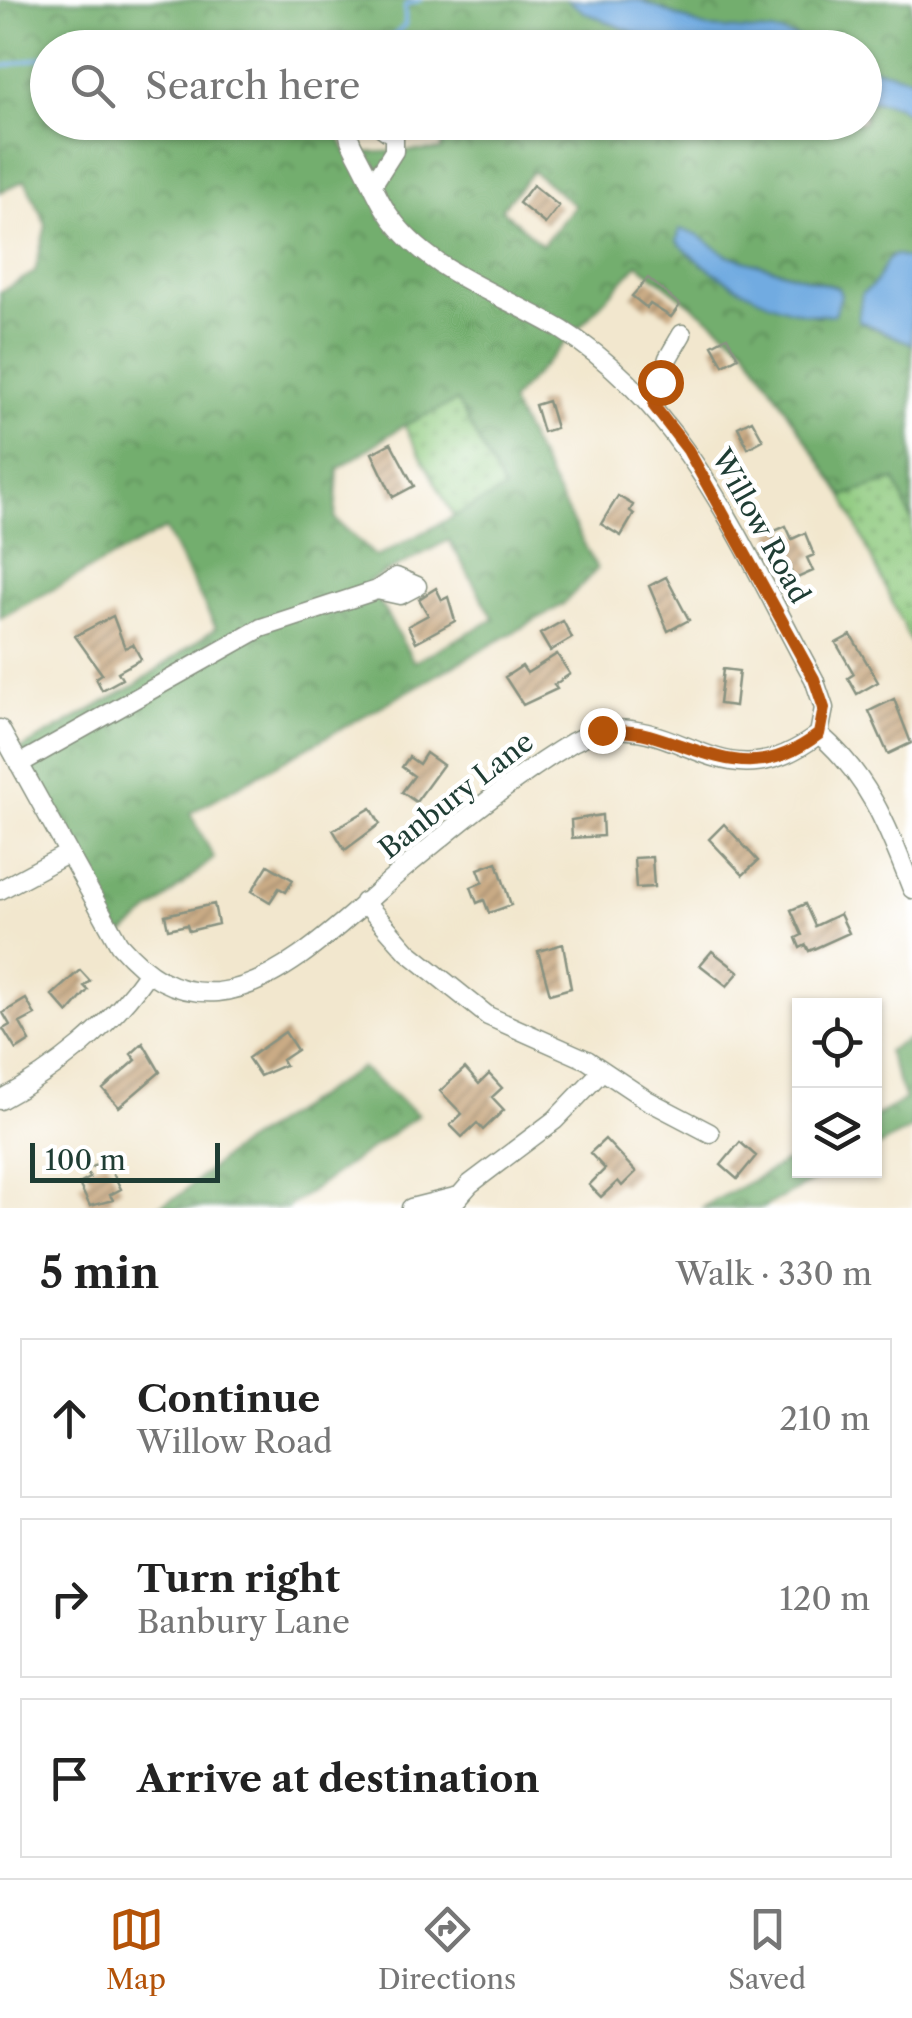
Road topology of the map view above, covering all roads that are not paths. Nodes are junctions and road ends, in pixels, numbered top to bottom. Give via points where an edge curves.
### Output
1 (351, 140) edge
2 (394, 140) edge
3 (373, 184) junction
4 (682, 334) dead end
5 (654, 406) junction
6 (377, 590) dead end
7 (0, 729) edge
8 (819, 734) junction
9 (19, 764) junction
10 (67, 854) junction
11 (912, 889) edge
12 (0, 890) edge
13 (364, 902) junction
14 (146, 975) junction
15 (602, 1071) junction
16 (0, 1100) edge
17 (710, 1133) dead end
18 (454, 1202) edge
19 (411, 1208) edge

1 - 3 street, Willow Road
2 - 3 street, Willow Road
3 - 5 street, Willow Road via 412,241 454,274 564,331
4 - 5 street
5 - 8 street, Willow Road via 688,450 814,679 824,708
6 - 9 street via 261,628
7 - 9 street
8 - 11 street via 850,760 870,791
8 - 13 street, Banbury Lane via 792,755 762,763 602,730 543,760
9 - 10 street
10 - 12 street
10 - 14 street via 119,944
13 - 14 street, Banbury Lane via 302,954 258,980 221,992 196,991
13 - 15 street via 408,952 474,1006
14 - 16 street via 125,1006 87,1039
15 - 17 street
15 - 18 street via 555,1120
18 - 19 street

